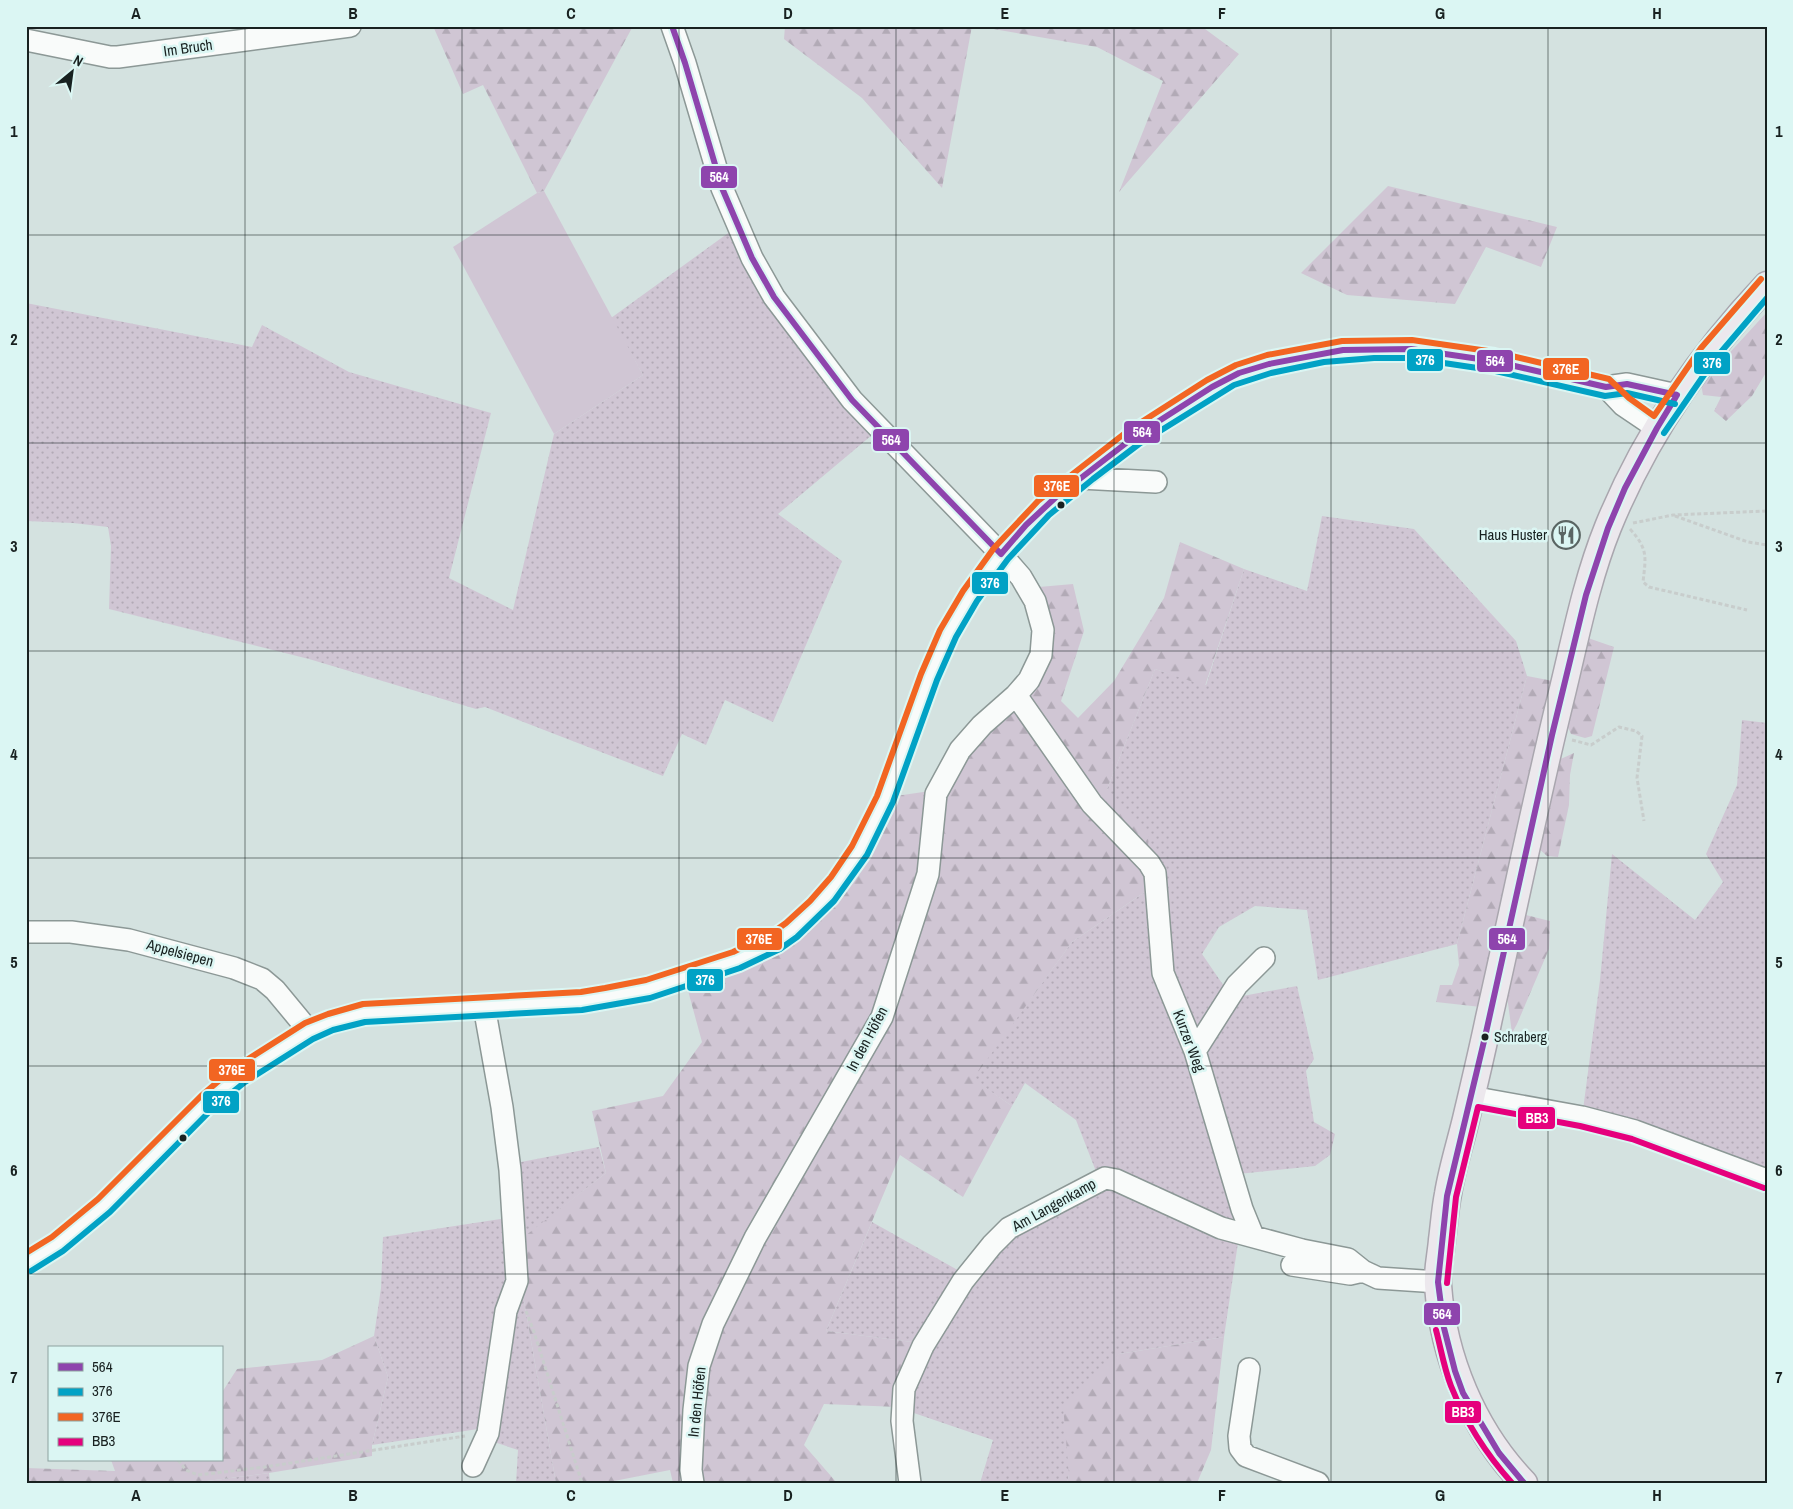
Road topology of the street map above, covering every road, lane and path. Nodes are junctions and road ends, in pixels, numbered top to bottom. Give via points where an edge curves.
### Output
1 (350, 26) edge
2 (672, 26) edge
3 (26, 40) edge
4 (1767, 284) edge
5 (1606, 387) junction
6 (1677, 396) junction
7 (1657, 428) junction
8 (1080, 478) junction
9 (1156, 482) dead end
10 (1767, 511) edge
11 (1672, 515) junction
12 (1767, 545) edge
13 (1001, 554) junction
14 (1747, 610) dead end
15 (1016, 696) junction
16 (1552, 735) junction
17 (1644, 821) dead end
18 (26, 932) edge
19 (1264, 958) dead end
20 (484, 1006) junction
21 (309, 1031) junction
22 (1195, 1051) junction
23 (1471, 1097) junction
24 (1767, 1180) edge
25 (1254, 1236) junction
26 (26, 1264) edge
27 (1292, 1265) dead end
28 (1363, 1271) junction
29 (1438, 1282) junction
30 (515, 1285) junction
31 (1250, 1369) dead end
32 (488, 1433) junction
33 (180, 1462) edge
34 (473, 1466) dead end
35 (582, 1483) edge
36 (693, 1483) edge
37 (910, 1483) edge
38 (1318, 1483) edge
39 (1524, 1483) edge

1 - 3 street, Im Bruch via 118,57
2 - 13 street, In den Höfen via 722,188 752,258 774,297 852,400
4 - 6 main road via 1742,310
5 - 6 street via 1627,384
5 - 7 street via 1623,406
5 - 8 street via 1493,361 1411,349 1351,350 1307,356 1250,369 1218,384 1134,437
6 - 7 main road
7 - 16 main road via 1625,488 1596,561
8 - 9 street
8 - 13 street via 1037,514
10 - 11 path
11 - 12 path via 1748,542
11 - 14 path via 1626,525 1640,541 1646,557 1643,582 1649,587
13 - 15 street, In den Höfen via 1021,577 1035,601 1043,630 1041,655 1029,680
13 - 20 street via 945,638 893,781 873,826 844,874 806,918 758,951 648,989 582,1001
15 - 22 street, Kurzer Weg via 1092,804 1155,873 1163,973
15 - 36 street, In den Höfen via 982,725 960,750 936,794 928,874 882,1016 755,1238 713,1324 699,1366 694,1410
16 - 17 path via 1591,745 1619,727 1642,736 1637,778
16 - 23 main road
18 - 21 street, Appelsiepen via 71,932 129,940 234,968 276,990
19 - 22 street via 1237,985
20 - 21 street via 364,1013
20 - 30 street via 510,1170
21 - 26 street via 263,1059 207,1102 104,1205 57,1244
22 - 25 street, Kurzer Weg via 1242,1209
23 - 24 street via 1582,1117 1635,1131
23 - 29 main road via 1447,1196
25 - 28 street via 1348,1259
25 - 37 street, Am Langenkamp via 1221,1228 1116,1180 1105,1178 1009,1228 963,1282 923,1346 904,1389 902,1421
27 - 28 street via 1350,1274
28 - 29 street via 1378,1278
29 - 39 main road via 1444,1328 1464,1393 1500,1453
30 - 32 street via 506,1311
30 - 35 path via 534,1332
31 - 38 street via 1240,1448 1246,1456
32 - 33 path via 198,1475 186,1470
32 - 34 street

